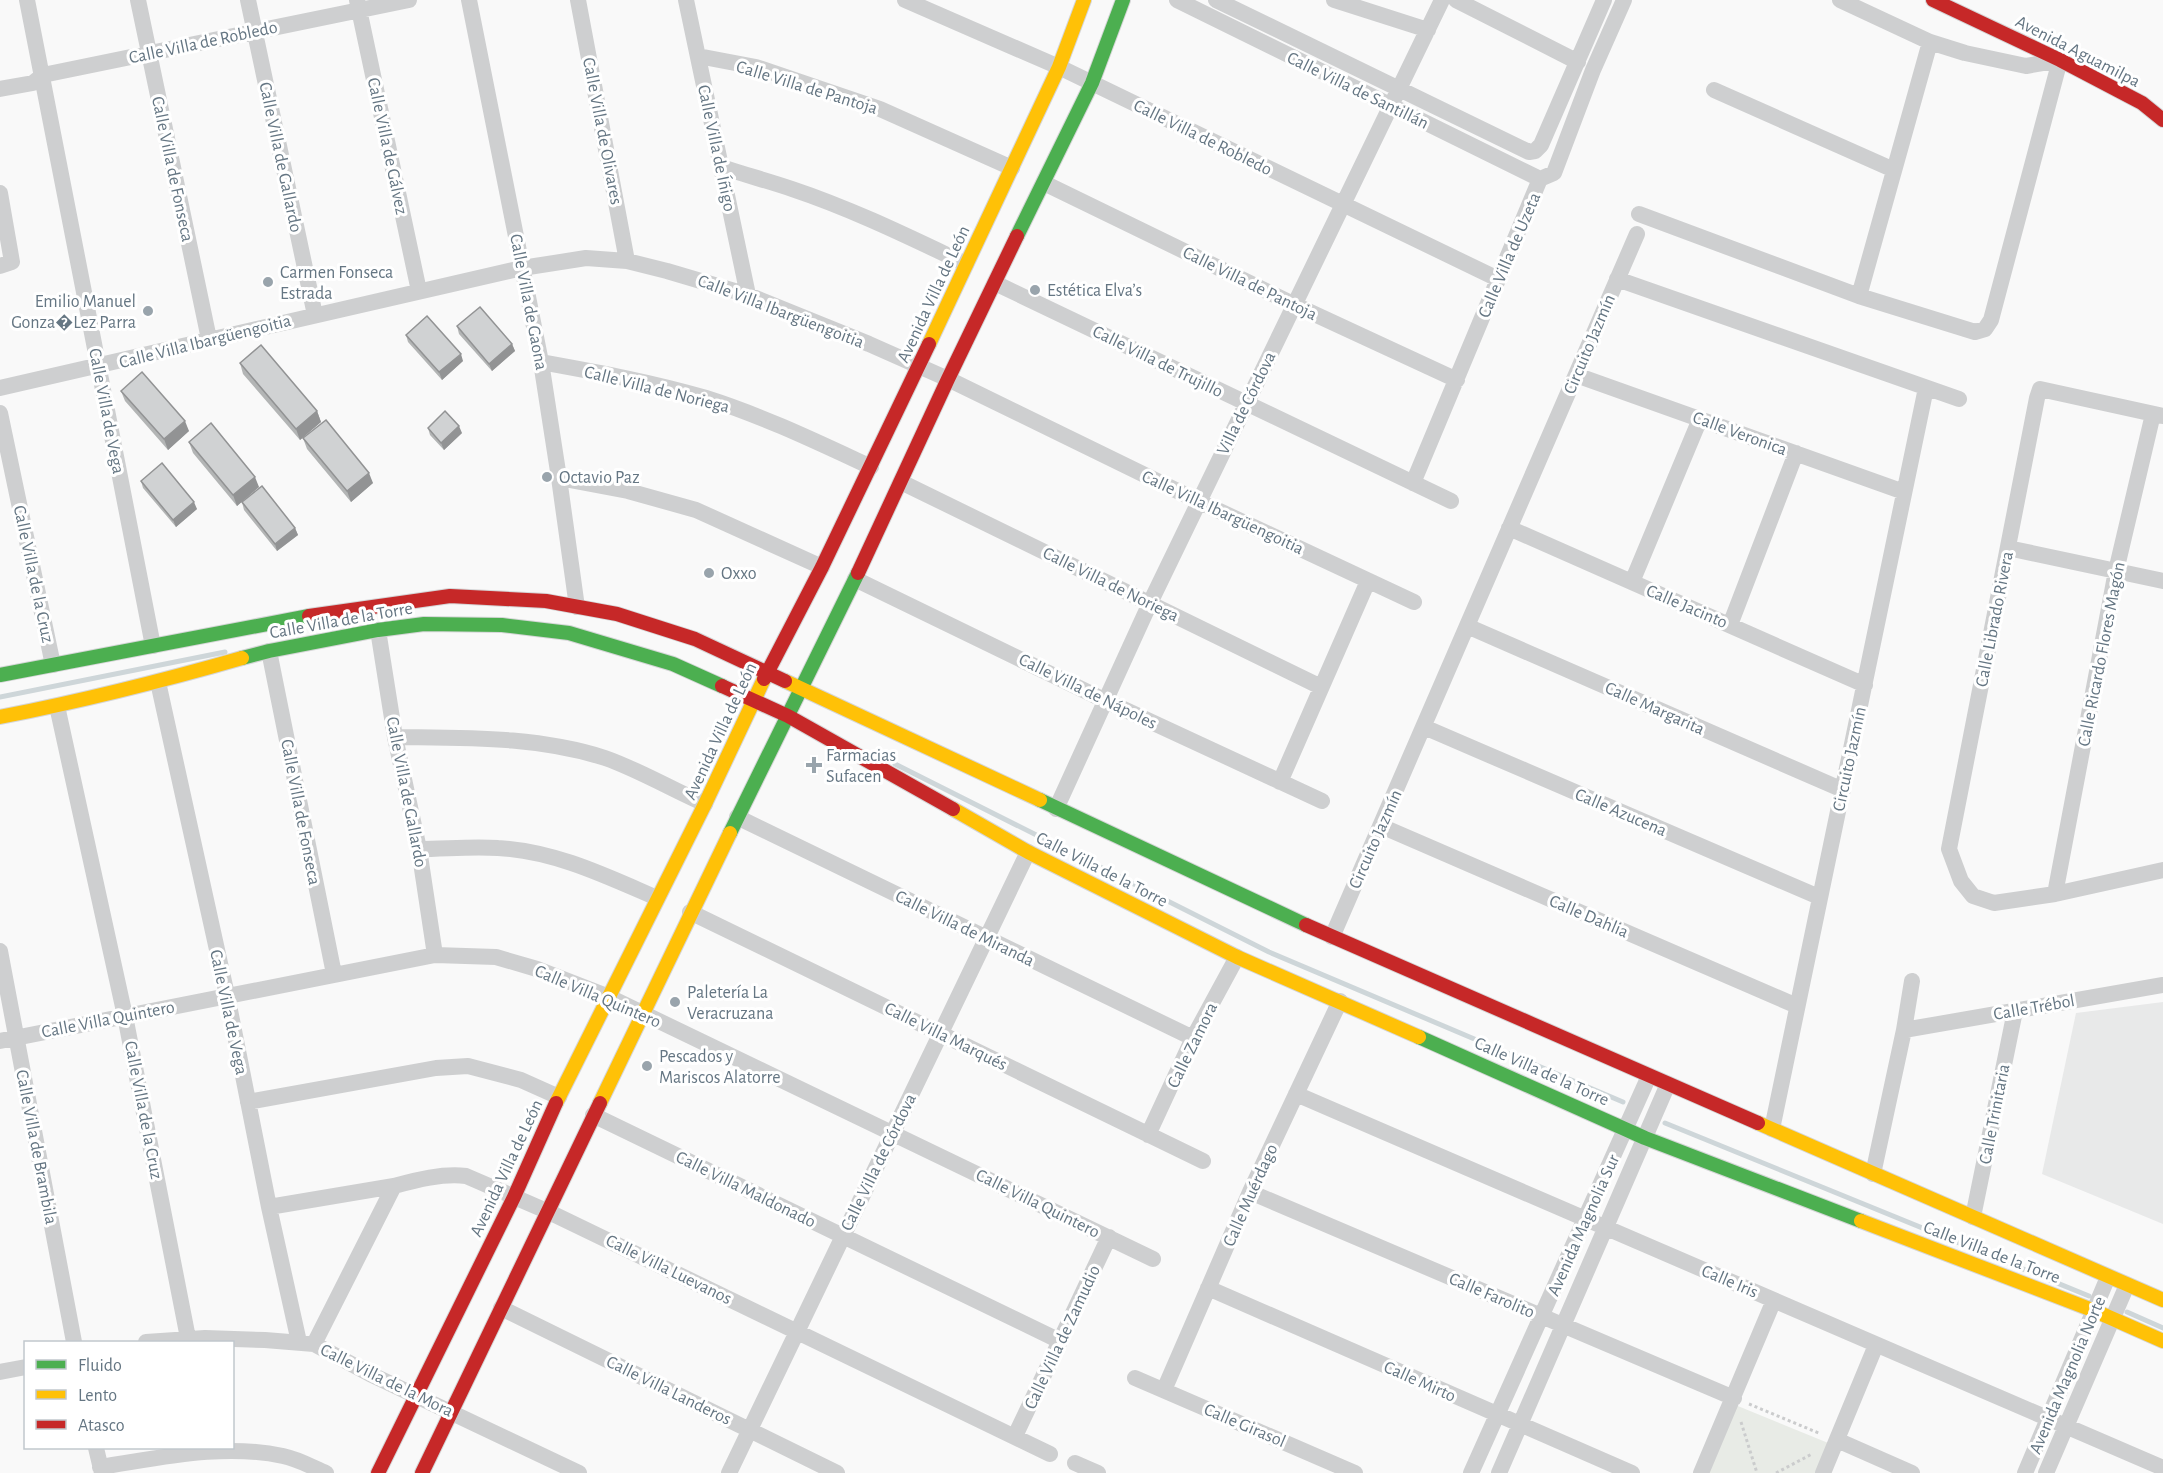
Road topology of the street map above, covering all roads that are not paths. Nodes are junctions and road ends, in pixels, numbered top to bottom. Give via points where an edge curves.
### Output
1 (27, 0) edge
2 (138, 0) edge
3 (248, 0) edge
4 (409, 0) edge
5 (469, 0) edge
6 (578, 0) edge
7 (686, 0) edge
8 (905, 0) edge
9 (1084, 0) edge
10 (1123, 0) edge
11 (1177, 0) edge
12 (1216, 0) edge
13 (1334, 0) edge
14 (1442, 0) edge
15 (1456, 0) edge
16 (1604, 0) edge
17 (1624, 0) edge
18 (1840, 0) edge
19 (1933, 0) edge
20 (358, 5) edge
21 (1428, 30) junction
22 (254, 32) junction
23 (1930, 42) junction
24 (149, 53) junction
25 (698, 56) junction
26 (2060, 60) junction
27 (1578, 62) junction
28 (1059, 67) junction
29 (44, 75) junction
30 (1092, 83) junction
31 (0, 89) edge
32 (1714, 90) dead end
33 (1400, 91) junction
34 (2142, 103) junction
35 (1392, 107) junction
36 (2163, 109) edge
37 (2163, 120) edge
38 (722, 167) junction
39 (1012, 168) junction
40 (1894, 170) junction
41 (1540, 179) junction
42 (1044, 183) junction
43 (0, 193) edge
44 (1343, 206) junction
45 (1639, 214) dead end
46 (1637, 234) dead end
47 (627, 261) junction
48 (6, 264) edge
49 (966, 264) junction
50 (522, 267) junction
51 (1498, 279) junction
52 (1617, 279) junction
53 (995, 283) junction
54 (419, 291) junction
55 (748, 295) junction
56 (1859, 296) junction
57 (1295, 305) junction
58 (315, 315) junction
59 (209, 339) junction
60 (540, 362) junction
61 (919, 366) junction
62 (99, 367) junction
63 (1576, 375) junction
64 (948, 379) junction
65 (1457, 380) junction
66 (0, 388) edge
67 (1926, 388) junction
68 (1959, 399) dead end
69 (1246, 404) junction
70 (0, 412) edge
71 (2158, 415) edge
72 (1700, 419) junction
73 (1796, 453) junction
74 (871, 467) junction
75 (559, 478) junction
76 (901, 482) junction
77 (1413, 483) junction
78 (1904, 492) junction
79 (1198, 501) junction
80 (1451, 501) dead end
81 (1509, 528) junction
82 (2008, 548) junction
83 (822, 567) junction
84 (2116, 571) junction
85 (855, 579) junction
86 (1368, 581) junction
87 (2163, 581) edge
88 (1632, 582) junction
89 (1414, 602) dead end
90 (1150, 603) junction
91 (577, 607) junction
92 (1730, 625) junction
93 (1467, 626) junction
94 (378, 630) junction
95 (153, 646) junction
96 (269, 651) junction
97 (53, 665) junction
98 (767, 672) junction
99 (0, 675) edge
100 (158, 682) junction
101 (1865, 684) junction
102 (1321, 687) junction
103 (800, 689) junction
104 (1104, 700) junction
105 (754, 702) junction
106 (57, 706) junction
107 (788, 716) junction
108 (0, 717) edge
109 (1424, 728) junction
110 (395, 737) junction
111 (1280, 782) junction
112 (1843, 790) junction
113 (1322, 801) dead end
114 (705, 804) junction
115 (1056, 809) junction
116 (738, 817) junction
117 (1381, 826) junction
118 (419, 849) junction
119 (1028, 852) junction
120 (2163, 870) edge
121 (2055, 894) junction
122 (1819, 897) junction
123 (657, 898) junction
124 (690, 912) junction
125 (1332, 937) junction
126 (986, 938) junction
127 (0, 951) edge
128 (435, 955) junction
129 (1237, 957) junction
130 (334, 974) junction
131 (1912, 981) dead end
132 (2163, 985) edge
133 (227, 995) junction
134 (609, 997) junction
135 (1340, 1001) junction
136 (1797, 1006) junction
137 (2015, 1011) junction
138 (642, 1013) junction
139 (125, 1016) junction
140 (1904, 1030) junction
141 (940, 1033) junction
142 (1193, 1038) junction
143 (8, 1039) edge
144 (1649, 1076) junction
145 (1668, 1084) junction
146 (1296, 1094) junction
147 (559, 1097) junction
148 (248, 1102) junction
149 (593, 1115) junction
150 (1626, 1128) junction
151 (1772, 1130) junction
152 (892, 1133) junction
153 (1148, 1134) junction
154 (1645, 1138) junction
155 (1203, 1161) dead end
156 (1873, 1174) junction
157 (394, 1186) junction
158 (1250, 1192) junction
159 (514, 1197) junction
160 (268, 1207) junction
161 (549, 1212) junction
162 (1973, 1217) junction
163 (1586, 1219) junction
164 (1606, 1227) junction
165 (843, 1236) junction
166 (1109, 1237) junction
167 (1153, 1259) dead end
168 (2108, 1277) junction
169 (2127, 1285) junction
170 (1208, 1288) junction
171 (1774, 1300) junction
172 (2163, 1300) edge
173 (501, 1308) junction
174 (2095, 1311) junction
175 (1542, 1316) junction
176 (2113, 1319) junction
177 (1563, 1325) junction
178 (797, 1331) junction
179 (188, 1338) junction
180 (74, 1341) edge
181 (156, 1341) edge
182 (1060, 1341) junction
183 (2163, 1341) edge
184 (307, 1343) junction
185 (1876, 1345) junction
186 (24, 1367) edge
187 (0, 1372) edge
188 (1135, 1378) dead end
189 (1164, 1390) junction
190 (417, 1395) junction
191 (1734, 1398) junction
192 (451, 1412) junction
193 (1497, 1415) junction
194 (2048, 1419) junction
195 (1520, 1425) junction
196 (2066, 1426) junction
197 (750, 1430) junction
198 (1015, 1436) junction
199 (1837, 1440) junction
200 (96, 1449) edge
201 (1050, 1454) dead end
202 (1075, 1463) dead end
203 (2163, 1468) edge
204 (101, 1470) edge
205 (326, 1473) edge
206 (378, 1473) edge
207 (422, 1473) edge
208 (579, 1473) edge
209 (729, 1473) edge
210 (837, 1473) edge
211 (1098, 1473) edge
212 (1355, 1473) edge
213 (1471, 1473) edge
214 (1499, 1473) edge
215 (1632, 1473) edge
216 (1701, 1473) edge
217 (1823, 1473) edge
218 (1912, 1473) edge
219 (2025, 1473) edge
220 (2046, 1473) edge

1 - 29 street, Calle Villa de Vega
2 - 24 street, Calle Villa de Fonseca
3 - 22 street, Calle Villa de Gallardo
4 - 20 street, Calle Villa de Robledo
5 - 50 street, Calle Villa de Gaona
6 - 47 street, Calle Villa de Olivares
7 - 25 street, Calle Villa de Íñigo
8 - 28 street, Calle Villa de Robledo
9 - 28 street, Avenida Villa de León
10 - 30 street
11 - 35 street, Calle Villa de Santillán
12 - 33 street, Calle Villa de Santillán
13 - 21 street
14 - 21 street, Villa de Córdova
15 - 27 street
16 - 27 street
17 - 41 street, Calle Villa de Uzeta via 1554,173
18 - 23 street
19 - 26 street, Avenida Aguamilpa
20 - 22 street, Calle Villa de Robledo
20 - 54 street, Calle Villa de Gálvez
21 - 33 street, Villa de Córdova
22 - 24 street, Calle Villa de Robledo
22 - 58 street, Calle Villa de Gallardo
23 - 26 street via 2026,66
23 - 40 street
24 - 29 street, Calle Villa de Robledo
24 - 59 street, Calle Villa de Fonseca
25 - 38 street, Calle Villa de Íñigo
25 - 39 street, Calle Villa de Pantoja via 756,67 880,109
26 - 34 street, Avenida Aguamilpa
26 - 56 street via 1991,320 1985,329 1975,332
27 - 33 street, Calle Villa de Santillán via 1541,145 1529,152
28 - 30 street, Calle Villa de Robledo
28 - 39 street, Avenida Villa de León
29 - 31 street, Calle Villa de Robledo via 33,83
29 - 62 street, Calle Villa de Vega
30 - 42 street
30 - 44 street, Calle Villa de Robledo
32 - 40 street
33 - 35 street, Villa de Córdova
34 - 36 street, Avenida Aguamilpa
34 - 37 street, Avenida Aguamilpa
35 - 41 street, Calle Villa de Santillán
35 - 44 street, Villa de Córdova
38 - 49 street via 836,205
38 - 55 street, Calle Villa de Íñigo
39 - 49 street, Avenida Villa de León
40 - 56 street
41 - 51 street, Calle Villa de Uzeta
42 - 53 street
42 - 57 street, Calle Villa de Pantoja
43 - 48 street
44 - 51 street, Calle Villa de Robledo
44 - 57 street, Villa de Córdova
45 - 56 street
46 - 52 street, Circuito Jazmín
47 - 50 street, Calle Villa Ibargüengoitia via 586,258
47 - 55 street, Calle Villa Ibargüengoitia
49 - 61 street, Avenida Villa de León
50 - 54 street, Calle Villa Ibargüengoitia
50 - 60 street, Calle Villa de Gaona
51 - 65 street, Calle Villa de Uzeta
52 - 63 street, Circuito Jazmín
52 - 67 street, Circuito Jazmín
53 - 64 street
53 - 69 street, Calle Villa de Trujillo
54 - 58 street, Calle Villa Ibargüengoitia
55 - 61 street, Calle Villa Ibargüengoitia
57 - 65 street, Calle Villa de Pantoja
57 - 69 street, Villa de Córdova
58 - 59 street, Calle Villa Ibargüengoitia
59 - 62 street, Calle Villa Ibargüengoitia
60 - 74 street, Calle Villa de Noriega via 706,398 798,433
60 - 75 street, Calle Villa de Gaona
61 - 64 street, Calle Villa Ibargüengoitia
61 - 74 street, Avenida Villa de León
62 - 66 street, Calle Villa Ibargüengoitia
62 - 95 street, Calle Villa de Vega
63 - 72 street, Calle Veronica
63 - 81 street, Circuito Jazmín
64 - 76 street
64 - 79 street, Calle Villa Ibargüengoitia
65 - 77 street, Calle Villa de Uzeta
67 - 68 street, Circuito Jazmín
67 - 78 street, Circuito Jazmín
69 - 77 street, Calle Villa de Trujillo
69 - 79 street, Villa de Córdova
70 - 97 street, Calle Villa de la Cruz
71 - 82 street, Calle Librado Rivera via 2040,389
71 - 84 street, Calle Ricardo Flores Magón
72 - 73 street, Calle Veronica
72 - 88 street
73 - 78 street, Calle Veronica
73 - 92 street
74 - 83 street, Avenida Villa de León
75 - 83 street via 696,510
75 - 91 street, Calle Villa de Gaona
76 - 85 street
76 - 90 street, Calle Villa de Noriega
77 - 80 street, Calle Villa de Trujillo
78 - 101 street, Circuito Jazmín
79 - 86 street, Calle Villa Ibargüengoitia
79 - 90 street, Villa de Córdova
81 - 88 street, Calle Jacinto
81 - 93 street, Circuito Jazmín
82 - 84 street
82 - 121 street, Calle Librado Rivera via 1949,849 1961,880 1973,896 1994,903
83 - 98 street, Avenida Villa de León
84 - 87 street
84 - 121 street, Calle Ricardo Flores Magón
85 - 103 street
85 - 104 street, Calle Villa de Nápoles
86 - 89 street, Calle Villa Ibargüengoitia
86 - 102 street
88 - 92 street, Calle Jacinto
90 - 102 street, Calle Villa de Noriega
90 - 104 street, Villa de Córdova
91 - 95 street, Calle Villa de la Torre via 546,601 450,596 323,613
91 - 98 street, Calle Villa de la Torre via 617,614 695,639
92 - 101 street, Calle Jacinto
93 - 109 street, Circuito Jazmín
93 - 112 street, Calle Margarita
94 - 96 street, Calle Villa de la Torre
94 - 105 street, Calle Villa de la Torre via 424,624 502,625 568,633 673,664
94 - 110 street, Calle Villa de Gallardo
95 - 97 street, Calle Villa de la Torre
96 - 100 street, Calle Villa de la Torre
96 - 130 street, Calle Villa de Fonseca
97 - 99 street, Calle Villa de la Torre
98 - 103 street, Calle Villa de la Torre
98 - 105 street, Avenida Villa de León
100 - 106 street, Calle Villa de la Torre
100 - 133 street, Calle Villa de Vega
101 - 112 street, Circuito Jazmín
102 - 111 street
103 - 107 street
103 - 115 street, Calle Villa de la Torre
104 - 111 street, Calle Villa de Nápoles
104 - 115 street, Villa de Córdova
105 - 107 street, Calle Villa de la Torre
105 - 114 street, Avenida Villa de León
106 - 108 street, Calle Villa de la Torre
106 - 139 street, Calle Villa de la Cruz
107 - 116 street
107 - 119 street, Calle Villa de la Torre
109 - 117 street, Circuito Jazmín
109 - 122 street, Calle Azucena
110 - 114 street via 498,738 571,749 606,759
110 - 118 street, Calle Villa de Gallardo
111 - 113 street, Calle Villa de Nápoles
112 - 122 street, Circuito Jazmín
114 - 123 street, Avenida Villa de León
115 - 125 street, Calle Villa de la Torre
116 - 124 street
116 - 126 street, Calle Villa de Miranda
117 - 125 street, Circuito Jazmín
117 - 136 street, Calle Dahlia
118 - 123 street via 499,848 544,855 586,867
118 - 128 street, Calle Villa de Gallardo
119 - 126 street, Calle Villa de Córdova
119 - 129 street, Calle Villa de la Torre
120 - 121 street
122 - 136 street, Circuito Jazmín
123 - 134 street, Avenida Villa de León
124 - 138 street
124 - 141 street, Calle Villa Marqués
125 - 144 street, Calle Villa de la Torre
126 - 141 street, Calle Villa de Córdova
126 - 142 street, Calle Villa de Miranda
127 - 143 street, Calle Villa de Brambila
128 - 130 street, Calle Villa Quintero
128 - 134 street, Calle Villa Quintero via 496,957
129 - 135 street, Calle Villa de la Torre
129 - 142 street, Calle Zamora
130 - 133 street, Calle Villa Quintero
131 - 140 street
132 - 137 street, Calle Trébol
133 - 139 street, Calle Villa Quintero
133 - 148 street, Calle Villa de Vega
134 - 138 street, Calle Villa Quintero
134 - 147 street, Avenida Villa de León
135 - 146 street, Calle Muérdago
135 - 150 street, Calle Villa de la Torre
136 - 151 street, Circuito Jazmín
137 - 140 street, Calle Trébol
137 - 162 street, Calle Trinitaria
138 - 149 street
138 - 152 street, Calle Villa Quintero
139 - 143 street, Calle Villa Quintero
139 - 179 street, Calle Villa de la Cruz
140 - 156 street
141 - 152 street, Calle Villa de Córdova
141 - 153 street, Calle Villa Marqués
142 - 153 street, Calle Zamora
143 - 180 street, Calle Villa de Brambila
144 - 145 street, Calle Villa de la Torre
144 - 150 street, Avenida Magnolia Sur
145 - 151 street, Calle Villa de la Torre
145 - 154 street, Avenida Magnolia Sur
146 - 158 street, Calle Muérdago
146 - 163 street, Calle Iris
147 - 148 street via 521,1080 468,1066 436,1068
147 - 159 street, Avenida Villa de León
148 - 160 street, Calle Villa de Vega
149 - 161 street
149 - 165 street, Calle Villa Maldonado
150 - 154 street, Calle Villa de la Torre
150 - 163 street, Avenida Magnolia Sur
151 - 156 street, Calle Villa de la Torre
152 - 165 street, Calle Villa de Córdova
152 - 166 street, Calle Villa Quintero
153 - 155 street, Calle Villa Marqués
154 - 164 street, Avenida Magnolia Sur
154 - 174 street, Calle Villa de la Torre
156 - 162 street, Calle Villa de la Torre
157 - 159 street, Calle Villa Luevanos via 456,1175
157 - 160 street, Calle Villa Luevanos
157 - 184 street
158 - 170 street, Calle Muérdago
158 - 175 street, Calle Farolito
159 - 161 street, Calle Villa Luevanos
159 - 190 street, Avenida Villa de León
160 - 184 street, Calle Villa de Vega
161 - 173 street
161 - 178 street, Calle Villa Luevanos
162 - 168 street, Calle Villa de la Torre
163 - 164 street, Calle Iris
163 - 175 street, Avenida Magnolia Sur
164 - 171 street, Calle Iris
164 - 177 street, Avenida Magnolia Sur
165 - 178 street, Calle Villa de Córdova
165 - 182 street, Calle Villa Maldonado
166 - 167 street, Calle Villa Quintero
166 - 182 street, Calle Villa de Zamudio
168 - 169 street, Calle Villa de la Torre
168 - 174 street, Avenida Magnolia Norte
169 - 172 street, Calle Villa de la Torre
169 - 176 street, Avenida Magnolia Norte
170 - 189 street, Calle Muérdago
170 - 193 street, Calle Mirto
171 - 185 street, Calle Iris
171 - 191 street
173 - 192 street
173 - 197 street, Calle Villa Landeros
174 - 176 street, Calle Villa de la Torre
174 - 194 street, Avenida Magnolia Norte
175 - 177 street, Calle Farolito
175 - 193 street, Avenida Magnolia Sur
176 - 183 street, Calle Villa de la Torre
176 - 196 street, Avenida Magnolia Norte
177 - 191 street, Calle Farolito
177 - 195 street, Avenida Magnolia Sur
178 - 197 street, Calle Villa de Córdova
178 - 198 street, Calle Villa Luevanos
179 - 181 street, Calle Villa de la Mora
179 - 184 street, Calle Villa de la Mora
182 - 198 street, Calle Villa de Zamudio
184 - 190 street, Calle Villa de la Mora
185 - 194 street, Calle Iris
185 - 199 street
186 - 187 street
188 - 189 street, Calle Girasol
189 - 212 street, Calle Girasol
190 - 192 street, Calle Villa de la Mora
190 - 206 street, Avenida Villa de León
191 - 216 street
192 - 207 street
192 - 208 street, Calle Villa de la Mora
193 - 195 street, Calle Mirto
193 - 213 street, Avenida Magnolia Sur
194 - 196 street, Calle Iris
194 - 219 street, Avenida Magnolia Norte
195 - 214 street, Avenida Magnolia Sur
195 - 215 street, Calle Mirto
196 - 203 street, Calle Iris
196 - 220 street, Avenida Magnolia Norte
197 - 209 street, Calle Villa de Córdova
197 - 210 street, Calle Villa Landeros
198 - 201 street, Calle Villa Luevanos
199 - 217 street
199 - 218 street
200 - 204 street
202 - 211 street
204 - 205 street via 183,1455 245,1451 285,1456

